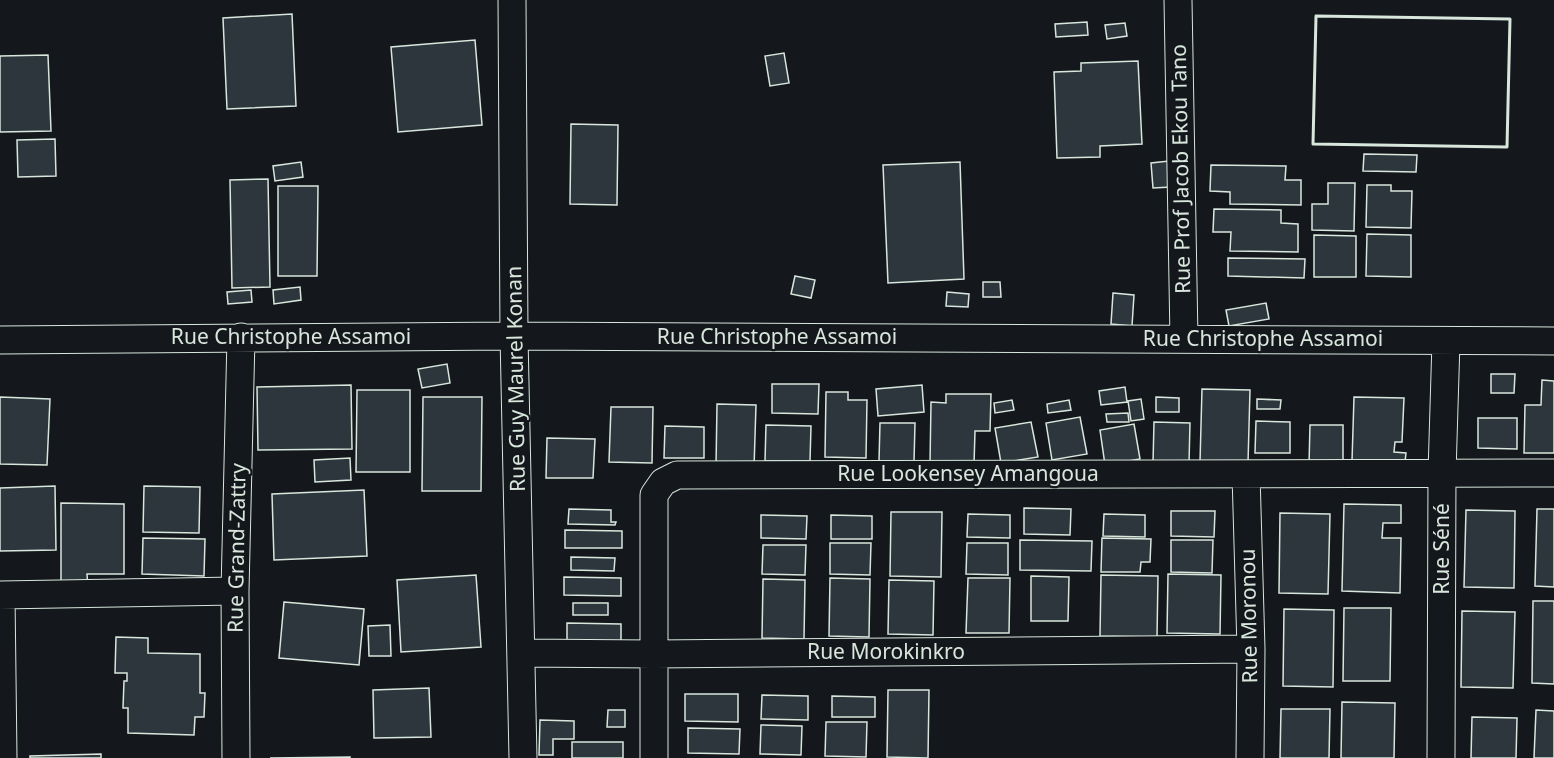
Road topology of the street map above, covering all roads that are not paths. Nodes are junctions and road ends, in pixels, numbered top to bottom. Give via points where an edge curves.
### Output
1 (512, 0) edge
2 (1178, 0) edge
3 (514, 336) junction
4 (240, 337) junction
5 (1184, 339) junction
6 (0, 340) edge
7 (1446, 340) junction
8 (1554, 341) edge
9 (1442, 473) junction
10 (1554, 473) edge
11 (1246, 474) junction
12 (235, 591) junction
13 (1, 595) edge
14 (1251, 649) junction
15 (521, 653) junction
16 (654, 654) junction
17 (3, 758) edge
18 (236, 758) edge
19 (523, 758) edge
20 (654, 758) edge
21 (1250, 758) edge
22 (1441, 758) edge

1 - 3 street, Rue Guy Maurel Konan
2 - 5 street, Rue Prof Jacob Ekou Tano
3 - 4 street, Rue Christophe Assamoi
3 - 5 street, Rue Christophe Assamoi
3 - 15 street, Rue Guy Maurel Konan
4 - 6 street, Rue Christophe Assamoi
4 - 12 street, Rue Grand-Zattry
5 - 7 street, Rue Christophe Assamoi
7 - 8 street, Rue Christophe Assamoi
7 - 9 street, Rue Séné
9 - 10 street, Rue Lookensey Amangoua
9 - 11 street, Rue Lookensey Amangoua
9 - 22 street, Rue Séné
11 - 14 street, Rue Moronou
11 - 16 street, Rue Lookensey Amangoua via 677,475 663,482 654,495
12 - 13 street
12 - 18 street, Rue Grand-Zattry
13 - 17 street
14 - 16 street, Rue Morokinkro
14 - 21 street, Rue Moronou
15 - 16 street, Rue Morokinkro
15 - 19 street, Rue Guy Maurel Konan
16 - 20 street, Rue Lookensey Amangoua

